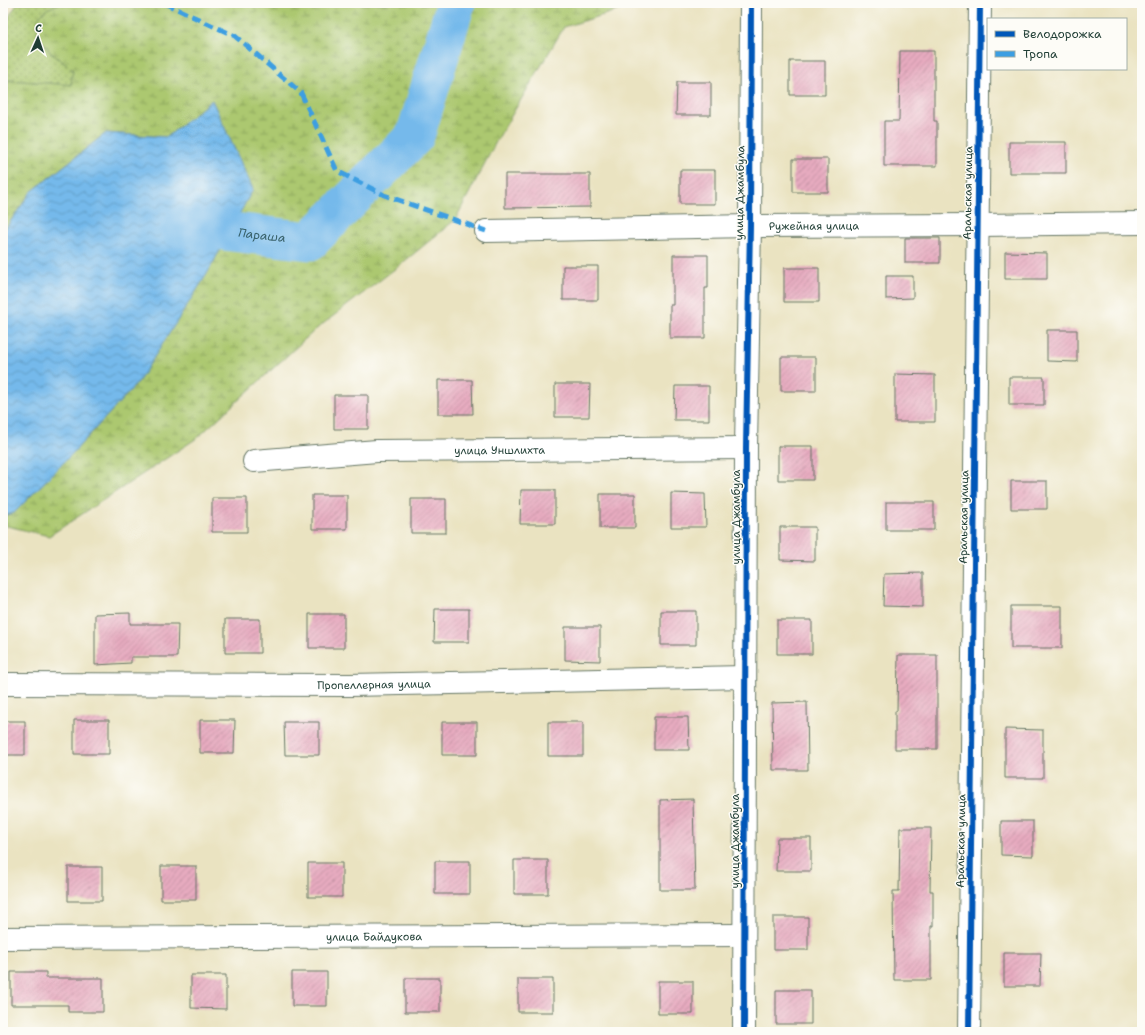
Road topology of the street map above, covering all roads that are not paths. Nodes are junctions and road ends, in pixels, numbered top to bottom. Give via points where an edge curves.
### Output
1 (751, 3) edge
2 (980, 3) edge
3 (1142, 223) edge
4 (750, 226) junction
5 (978, 226) junction
6 (486, 231) dead end
7 (746, 448) junction
8 (254, 461) dead end
9 (745, 677) junction
10 (3, 684) edge
11 (744, 935) junction
12 (3, 938) edge
13 (744, 1032) edge
14 (969, 1032) edge

1 - 4 street, улица Джамбула
2 - 5 street, Аральская улица
3 - 5 street, Ружейная улица
4 - 5 street, Ружейная улица
4 - 6 street, Ружейная улица
4 - 7 street, улица Джамбула
5 - 14 street, Аральская улица
7 - 8 street, улица Уншлихта via 377,451
7 - 9 street, улица Джамбула
9 - 10 street, Пропеллерная улица via 350,684
9 - 11 street, улица Джамбула
11 - 12 street, улица Байдукова
11 - 13 street, улица Джамбула

